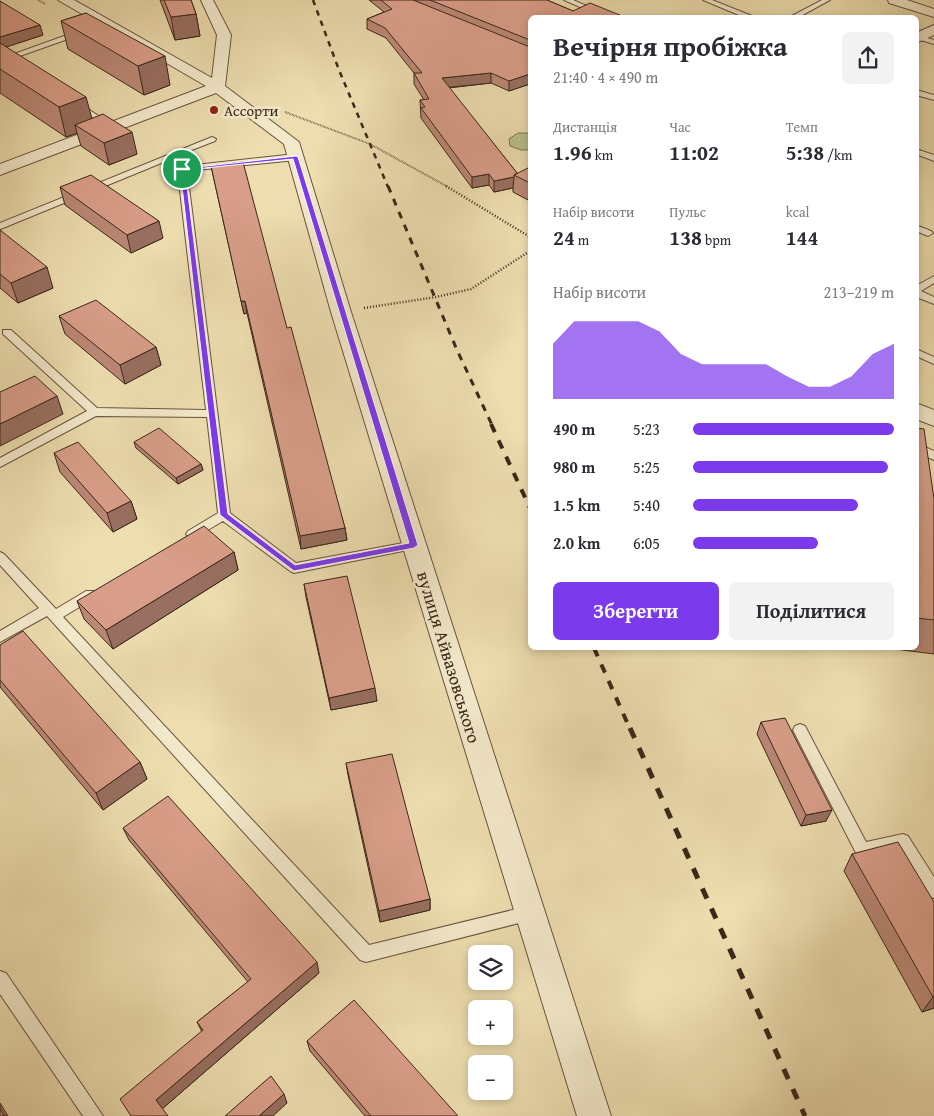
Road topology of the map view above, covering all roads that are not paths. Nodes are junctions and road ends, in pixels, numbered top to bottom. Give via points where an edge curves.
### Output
1 (64, 0) edge
2 (207, 0) edge
3 (567, 0) edge
4 (706, 0) edge
5 (827, 0) edge
6 (894, 0) edge
7 (934, 14) edge
8 (604, 15) edge
9 (746, 15) edge
10 (797, 15) edge
11 (91, 30) edge
12 (934, 30) edge
13 (919, 38) edge
14 (919, 38) edge
15 (934, 42) edge
16 (2, 60) edge
17 (12, 64) edge
18 (218, 87) junction
19 (919, 93) edge
20 (934, 98) edge
21 (67, 99) edge
22 (112, 127) junction
23 (212, 139) dead end
24 (180, 152) junction
25 (919, 152) edge
26 (296, 157) junction
27 (934, 158) edge
28 (182, 169) junction
29 (0, 170) edge
30 (0, 226) edge
31 (919, 229) edge
32 (928, 233) dead end
33 (934, 279) edge
34 (919, 289) edge
35 (919, 293) edge
36 (934, 301) edge
37 (7, 332) dead end
38 (919, 354) edge
39 (934, 361) edge
40 (94, 412) junction
41 (919, 412) edge
42 (212, 414) junction
43 (934, 419) edge
44 (919, 448) edge
45 (934, 456) edge
46 (0, 463) edge
47 (224, 515) junction
48 (182, 540) edge
49 (414, 545) junction
50 (0, 557) edge
51 (106, 585) edge
52 (52, 612) junction
53 (0, 638) edge
54 (800, 730) dead end
55 (934, 891) edge
56 (529, 914) junction
57 (0, 979) edge
58 (94, 1116) edge
59 (594, 1116) edge

1 - 18 street, вулиця Айвазовського via 103,26
2 - 18 street via 224,35
3 - 8 lane
4 - 9 lane
5 - 10 lane
6 - 7 street
11 - 16 lane
12 - 13 street
14 - 15 lane
16 - 17 lane
18 - 22 street
18 - 26 street, вулиця Айвазовського via 291,142
19 - 20 lane
21 - 22 lane
22 - 29 street
23 - 24 lane
24 - 28 lane
24 - 30 lane
25 - 27 lane
26 - 28 lane
26 - 49 street, вулиця Айвазовського
28 - 42 lane
31 - 32 lane
33 - 34 lane
35 - 36 lane
37 - 40 lane
38 - 39 lane
40 - 42 lane
40 - 46 lane
41 - 43 street
42 - 47 lane
44 - 45 lane
47 - 48 lane
47 - 49 lane via 294,568
49 - 56 street, вулиця Айвазовського
50 - 52 lane
51 - 52 lane
52 - 53 lane
52 - 56 lane via 366,954
54 - 55 lane via 862,850 903,841
56 - 59 street, вулиця Айвазовського
57 - 58 lane

